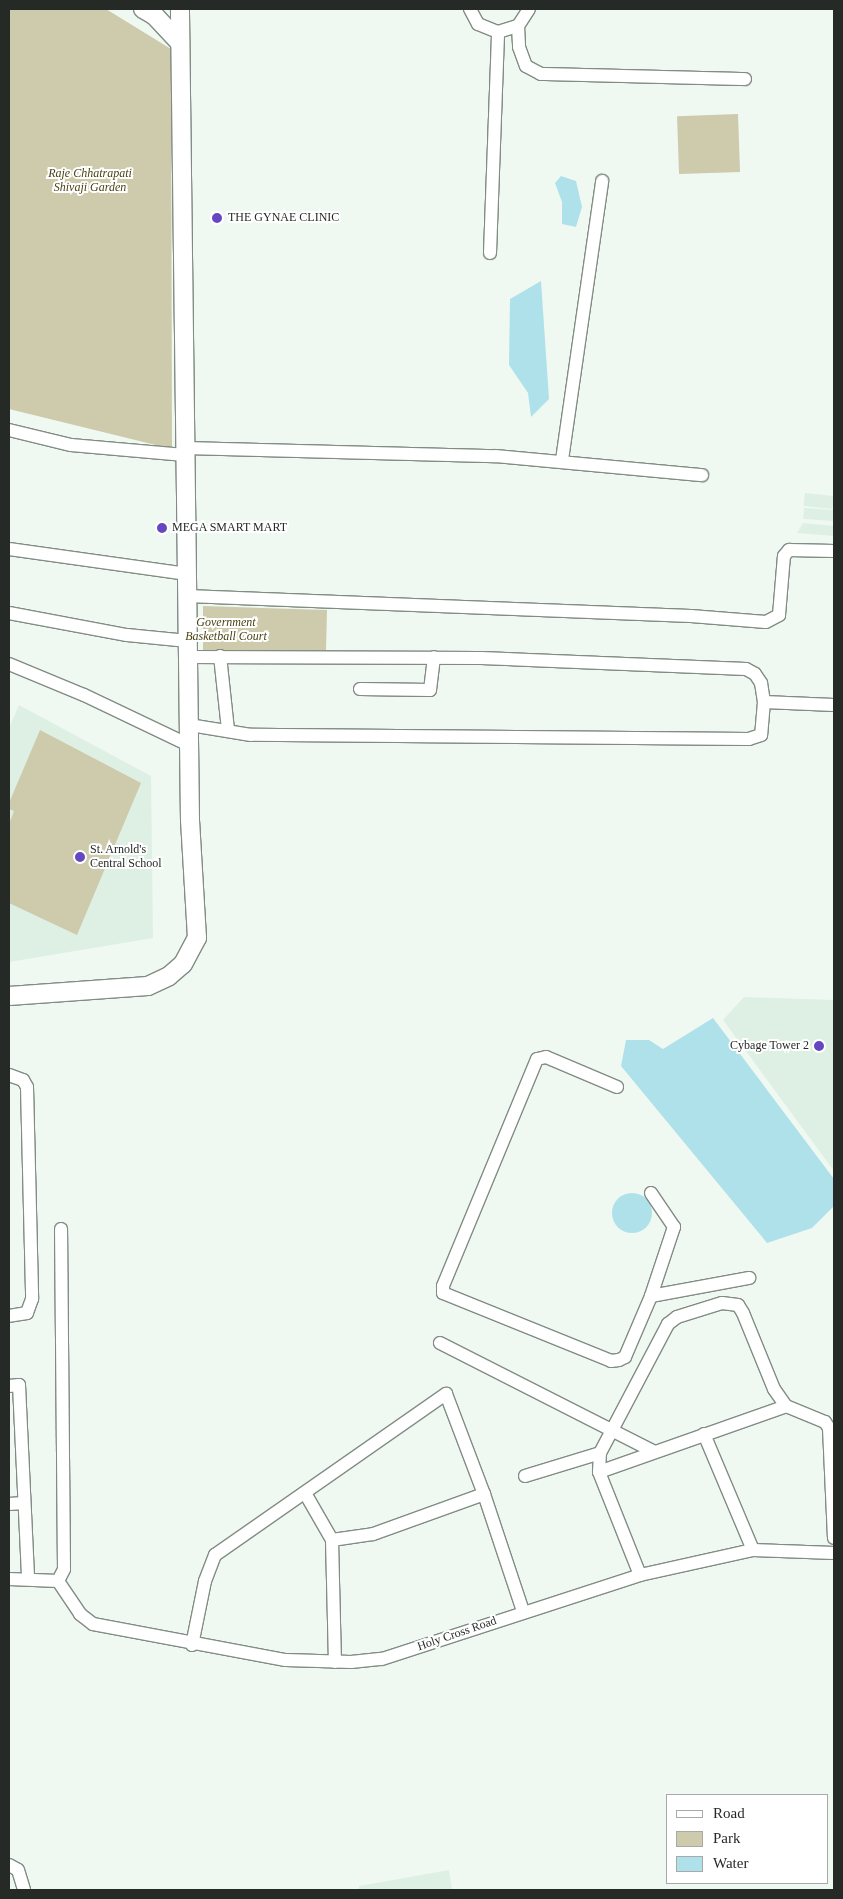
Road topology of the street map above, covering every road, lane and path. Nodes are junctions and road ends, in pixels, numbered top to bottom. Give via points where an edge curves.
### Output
1 (143, 9) edge
2 (180, 9) edge
3 (470, 9) edge
4 (529, 9) edge
5 (518, 26) junction
6 (498, 32) junction
7 (180, 44) junction
8 (745, 79) dead end
9 (602, 181) dead end
10 (490, 253) dead end
11 (9, 430) edge
12 (185, 451) junction
13 (562, 460) junction
14 (702, 474) dead end
15 (9, 549) edge
16 (834, 551) edge
17 (187, 574) junction
18 (187, 596) junction
19 (9, 613) edge
20 (188, 649) junction
21 (220, 656) junction
22 (434, 657) junction
23 (9, 664) edge
24 (360, 689) dead end
25 (764, 702) junction
26 (834, 705) edge
27 (188, 725) junction
28 (228, 730) junction
29 (189, 745) junction
30 (9, 996) edge
31 (9, 1075) edge
32 (617, 1087) dead end
33 (651, 1193) dead end
34 (61, 1229) dead end
35 (749, 1278) dead end
36 (651, 1296) junction
37 (9, 1316) edge
38 (440, 1342) dead end
39 (9, 1386) edge
40 (786, 1406) junction
41 (830, 1422) edge
42 (612, 1427) junction
43 (704, 1434) junction
44 (655, 1452) junction
45 (600, 1453) junction
46 (599, 1472) junction
47 (525, 1476) dead end
48 (305, 1493) junction
49 (484, 1494) junction
50 (24, 1503) junction
51 (9, 1504) edge
52 (834, 1538) edge
53 (332, 1540) junction
54 (753, 1550) junction
55 (834, 1552) edge
56 (640, 1576) junction
57 (9, 1579) edge
58 (28, 1579) junction
59 (58, 1581) junction
60 (523, 1611) junction
61 (192, 1645) junction
62 (334, 1662) junction
63 (9, 1865) edge
64 (24, 1890) edge

1 - 7 street via 155,16
2 - 7 street
3 - 6 street via 478,24
4 - 5 street
5 - 6 street
5 - 8 street via 519,47 526,66 541,74
6 - 10 street
7 - 12 street
9 - 13 street
11 - 12 street via 71,445
12 - 13 street via 418,453
12 - 17 street
13 - 14 street
15 - 17 street
16 - 18 street via 789,550 784,556 779,615 766,622 691,616
17 - 18 street
18 - 20 street
19 - 20 street
20 - 21 street
20 - 27 street
21 - 22 street
21 - 28 street
22 - 24 street via 430,690
22 - 25 street via 746,669 761,683
23 - 29 street via 84,695
25 - 26 street
25 - 28 street via 761,735 748,740 251,736
27 - 28 street
27 - 29 street
29 - 30 street via 190,820 198,924 192,953 169,976 148,986
31 - 37 street via 23,1080 27,1087 32,1299 27,1313
32 - 36 street via 546,1057 537,1059 443,1286 443,1293 611,1361 625,1357
33 - 36 street via 674,1227
34 - 59 street via 64,1569
35 - 36 street
38 - 42 street
39 - 50 street via 19,1385
40 - 41 street
40 - 42 street via 774,1389 744,1313 738,1305 722,1302 677,1317 668,1324
40 - 43 street
41 - 52 street
42 - 44 street
42 - 45 street
43 - 44 street
43 - 54 street
44 - 46 street
45 - 46 street
45 - 47 street
46 - 56 street
48 - 49 street via 446,1394
48 - 53 street
48 - 61 street via 215,1555 205,1580
49 - 53 street via 373,1534
49 - 60 street
50 - 51 street
50 - 58 street
53 - 62 street
54 - 55 street, Holy Cross Road
54 - 56 street, Holy Cross Road
56 - 60 street, Holy Cross Road
57 - 58 street
58 - 59 street
59 - 61 street, Holy Cross Road via 80,1614 93,1624
60 - 62 street, Holy Cross Road via 382,1659
61 - 62 street, Holy Cross Road via 286,1660
63 - 64 street via 18,1870

